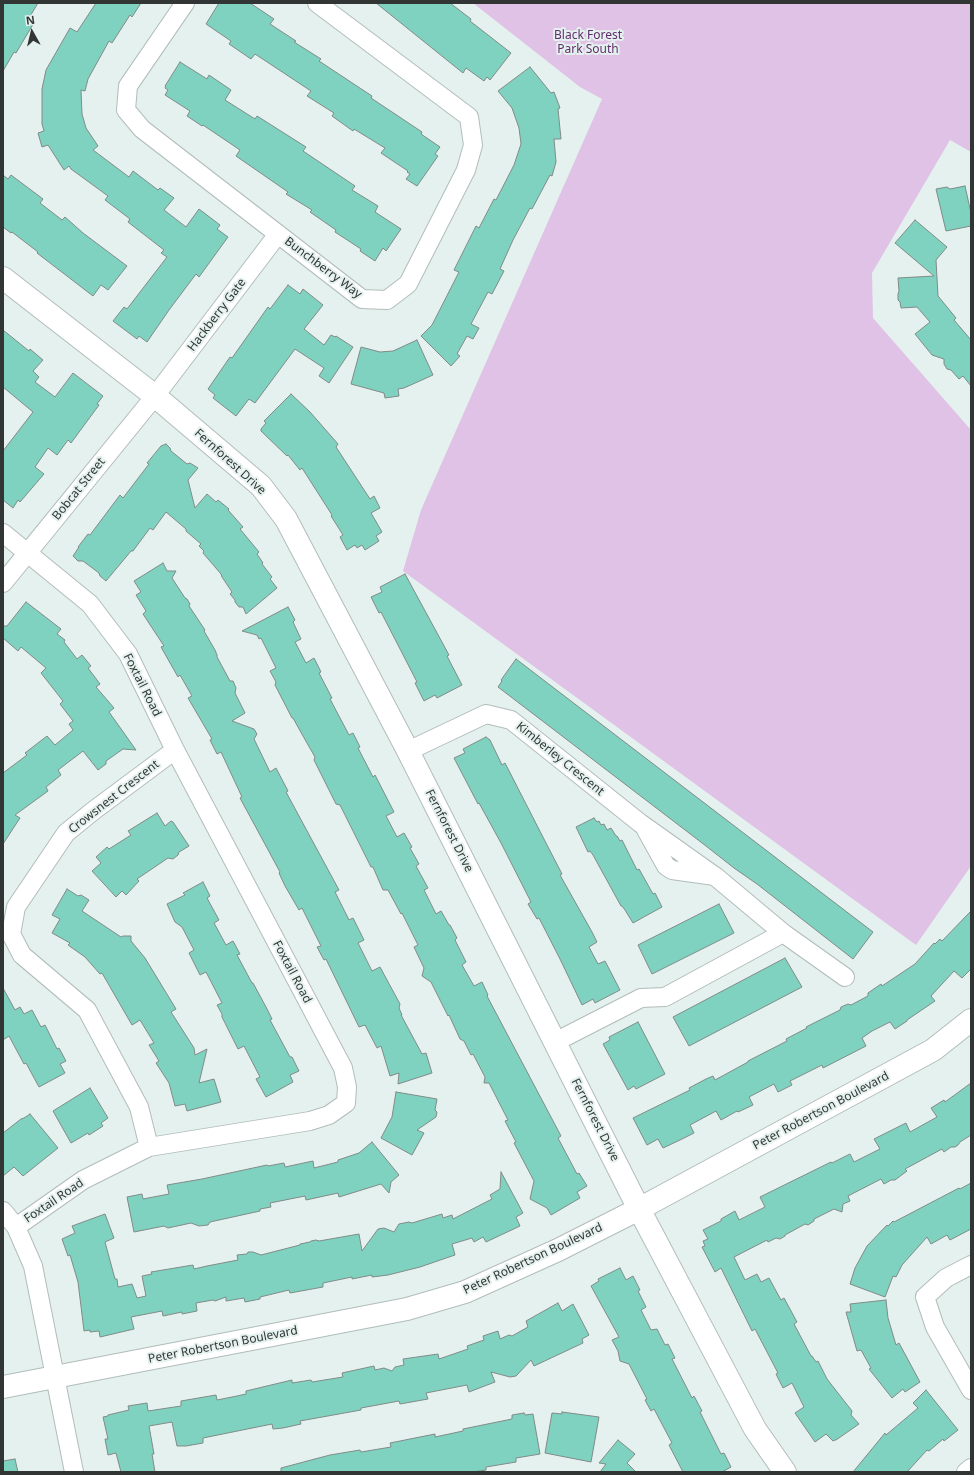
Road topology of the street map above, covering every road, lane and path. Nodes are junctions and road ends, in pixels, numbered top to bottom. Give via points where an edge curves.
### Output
1 (185, 3) edge
2 (317, 3) edge
3 (278, 234) junction
4 (3, 278) edge
5 (155, 396) junction
6 (3, 533) edge
7 (28, 552) junction
8 (3, 583) edge
9 (175, 750) junction
10 (408, 751) junction
11 (783, 933) junction
12 (845, 977) dead end
13 (971, 1020) edge
14 (555, 1042) junction
15 (149, 1147) junction
16 (640, 1209) junction
17 (3, 1211) edge
18 (16, 1227) junction
19 (971, 1265) edge
20 (56, 1377) junction
21 (3, 1387) edge
22 (971, 1390) edge
23 (971, 1468) edge
24 (74, 1472) edge
25 (785, 1472) edge
26 (966, 1472) edge

1 - 3 street, Bunchberry Way via 128,86 126,110 142,129
2 - 3 street, Bunchberry Way via 469,116 473,145 466,170 408,284 387,300 362,299
3 - 5 street, Hackberry Gate
4 - 5 street, Fernforest Drive
5 - 7 street, Bobcat Street
5 - 10 street, Fernforest Drive via 261,486 286,519
6 - 7 street, Foxtail Road
7 - 8 street, Bobcat Street
7 - 9 street, Foxtail Road via 90,604 128,654
9 - 15 street, Crowsnest Crescent via 66,833 16,907 11,934 22,955 87,1010 139,1107
9 - 15 street, Foxtail Road via 342,1068 347,1087 346,1103 329,1115 310,1121
10 - 11 street, Kimberley Crescent via 486,714 510,720 640,823 716,877
10 - 14 street, Fernforest Drive
11 - 12 street, Kimberley Crescent
11 - 14 street via 665,997 641,998
13 - 16 street, Peter Robertson Boulevard via 933,1050
14 - 16 street, Fernforest Drive
15 - 18 street, Foxtail Road via 83,1180
16 - 20 street, Peter Robertson Boulevard via 499,1277 435,1302
16 - 25 street, Fernforest Drive via 755,1429
17 - 18 street
18 - 20 street via 33,1266
19 - 22 street via 946,1278 925,1298 935,1328
20 - 21 street, Peter Robertson Boulevard
20 - 24 street
23 - 26 street

